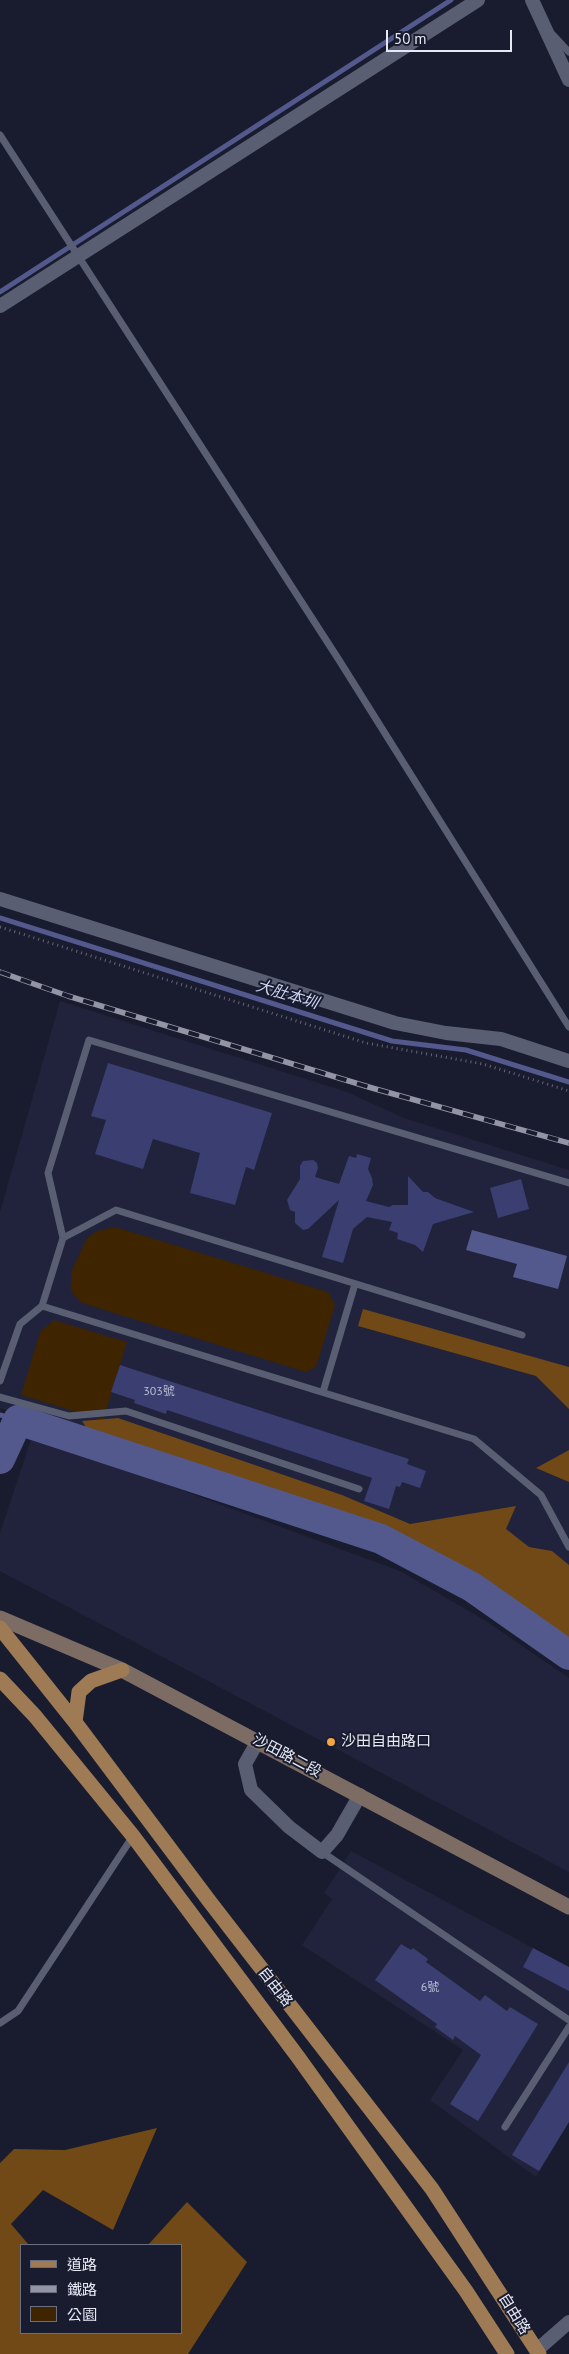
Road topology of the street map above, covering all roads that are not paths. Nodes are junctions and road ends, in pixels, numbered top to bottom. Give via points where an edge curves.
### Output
1 (478, 0) edge
2 (532, 0) edge
3 (544, 25) junction
4 (569, 52) edge
5 (569, 80) edge
6 (0, 135) edge
7 (77, 256) junction
8 (0, 306) edge
9 (0, 899) edge
10 (569, 1027) edge
11 (569, 1061) edge
12 (569, 1183) edge
13 (63, 1238) junction
14 (355, 1284) junction
15 (42, 1306) junction
16 (522, 1336) dead end
17 (0, 1381) edge
18 (323, 1392) junction
19 (0, 1397) edge
20 (359, 1488) dead end
21 (569, 1548) edge
22 (0, 1618) edge
23 (0, 1628) edge
24 (122, 1670) junction
25 (0, 1679) edge
26 (75, 1722) junction
27 (258, 1741) junction
28 (360, 1795) junction
29 (134, 1836) junction
30 (322, 1852) junction
31 (569, 1907) edge
32 (569, 2020) edge
33 (0, 2023) edge
34 (569, 2027) edge
35 (505, 2127) dead end
36 (569, 2322) edge
37 (538, 2352) edge
38 (507, 2354) edge

1 - 7 street
2 - 3 street
3 - 4 lane
3 - 5 street
6 - 7 lane
7 - 8 street
7 - 10 lane via 339,660
9 - 11 street via 395,1022 446,1033 501,1039
12 - 13 lane via 88,1040 48,1173
13 - 14 lane via 116,1210
13 - 15 lane
14 - 16 lane
14 - 18 lane
15 - 17 lane via 20,1324
15 - 18 lane
18 - 21 lane via 474,1439 541,1495
19 - 20 lane via 69,1416 126,1411
22 - 24 street, 沙田路二段
23 - 26 main road, 自由路
24 - 26 main road via 91,1681 79,1692
24 - 27 street, 沙田路二段
25 - 29 main road, 自由路 via 35,1716
26 - 37 main road, 自由路 via 432,2188
27 - 28 street, 沙田路二段
27 - 30 street via 245,1764 251,1790 289,1827
28 - 30 street via 337,1835
28 - 31 street, 沙田路二段
29 - 33 lane via 18,2011
29 - 38 main road, 自由路 via 466,2291
30 - 32 lane
34 - 35 lane
36 - 37 street

